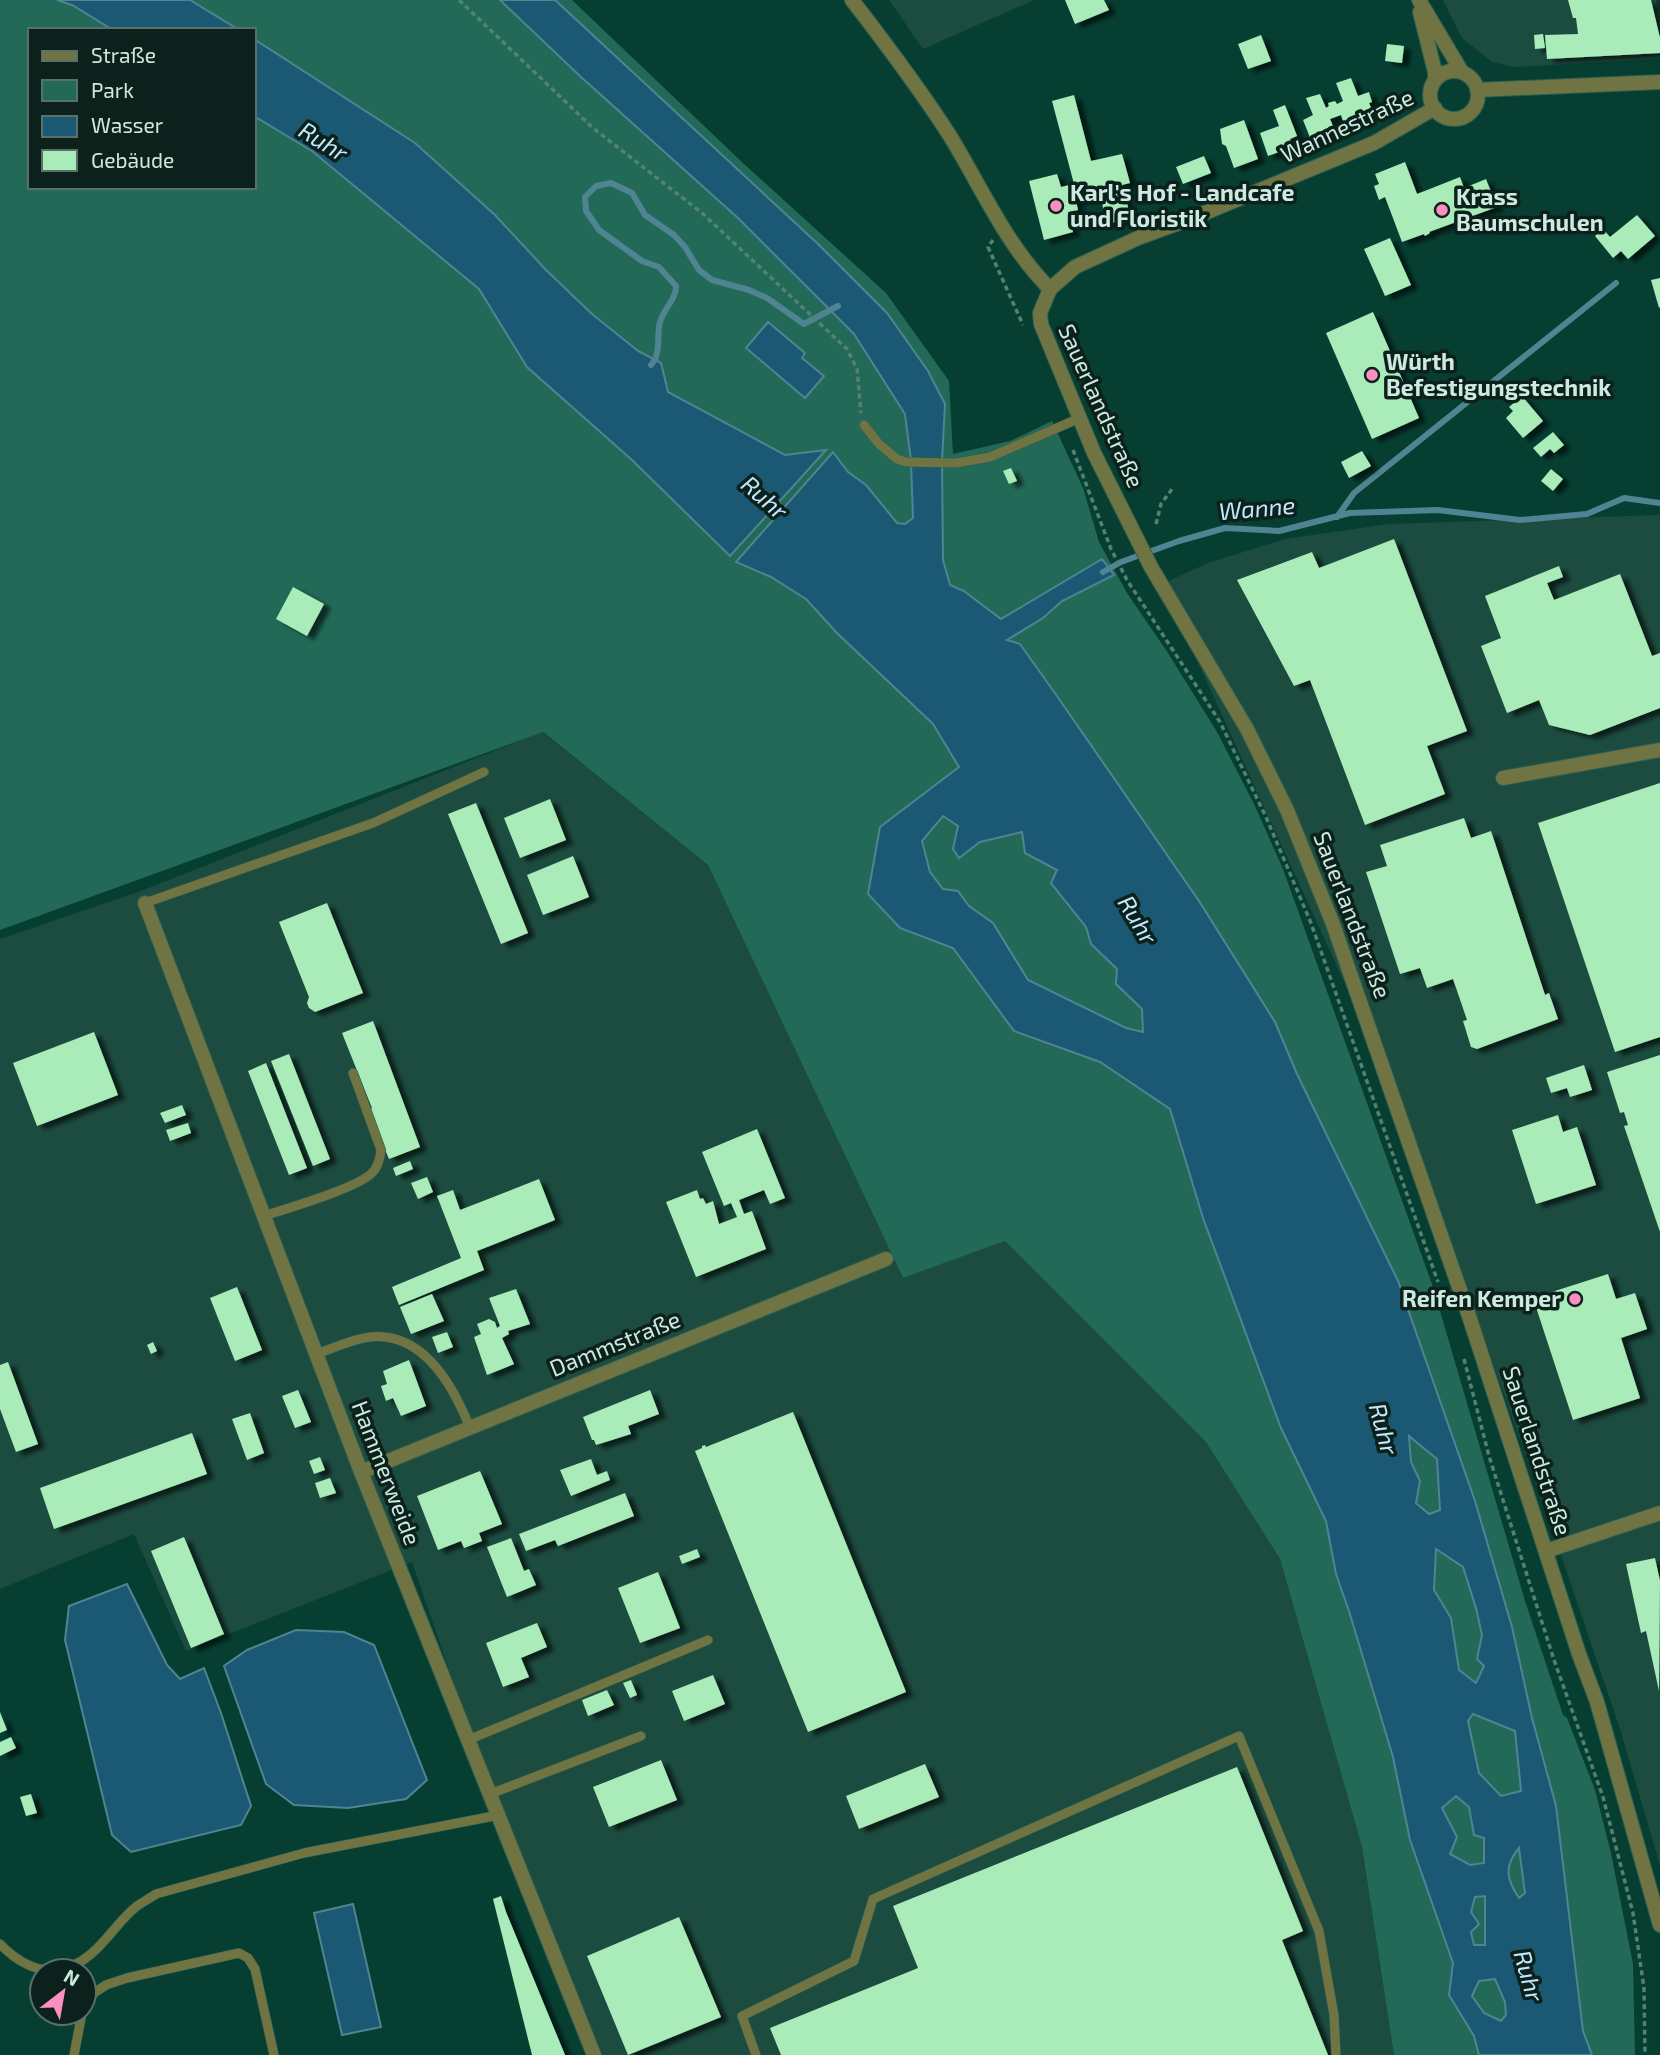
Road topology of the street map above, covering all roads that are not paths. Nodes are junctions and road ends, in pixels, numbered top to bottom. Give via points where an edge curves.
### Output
1 (852, 0) edge
2 (1418, 0) edge
3 (1462, 72) junction
4 (1435, 80) junction
5 (1660, 82) edge
6 (1477, 90) junction
7 (1435, 108) junction
8 (1050, 289) junction
9 (1080, 418) junction
10 (864, 425) road end
11 (1660, 750) edge
12 (484, 772) dead end
13 (1503, 778) dead end
14 (145, 903) joint
15 (353, 1073) dead end
16 (264, 1216) junction
17 (886, 1259) dead end
18 (316, 1354) junction
19 (470, 1428) junction
20 (361, 1472) junction
21 (1660, 1513) edge
22 (1546, 1551) junction
23 (708, 1640) dead end
24 (641, 1736) dead end
25 (468, 1740) junction
26 (490, 1794) junction
27 (499, 1815) junction
28 (1660, 1924) edge
29 (0, 1944) edge
30 (98, 1990) edge
31 (79, 2027) edge
32 (74, 2055) edge
33 (274, 2055) edge
34 (594, 2055) edge
35 (757, 2055) edge
36 (1336, 2055) edge

1 - 8 street via 948,132 1018,252
2 - 3 street
2 - 4 street
3 - 4 street via 1448,72
3 - 6 street
4 - 7 street via 1430,94
5 - 6 street
6 - 7 street via 1476,103 1466,116 1450,118
7 - 8 street, Wannestraße via 1374,143 1092,259
8 - 9 street, Sauerlandstraße via 1040,313 1041,324
9 - 10 lane via 990,457 953,462 897,459
9 - 22 street, Sauerlandstraße via 1151,567 1247,729 1287,810 1328,911
11 - 13 street
12 - 14 lane via 373,823
14 - 16 street, Hammerweide
15 - 16 lane via 381,1150 372,1174
16 - 18 street, Hammerweide
17 - 19 street, Dammstraße
18 - 19 lane via 383,1336 410,1345 447,1381
18 - 20 street, Hammerweide
19 - 20 street, Dammstraße
20 - 25 street, Hammerweide
21 - 22 street
22 - 28 street, Sauerlandstraße via 1597,1702
23 - 25 lane
24 - 26 lane
25 - 26 street, Hammerweide
26 - 27 street, Hammerweide
27 - 29 lane via 304,1853 156,1894 135,1907 91,1954 68,1969 45,1971 15,1959
27 - 34 street, Hammerweide
30 - 33 lane via 127,1978 239,1953 255,1969
31 - 32 lane
35 - 36 lane via 743,2016 854,1961 873,1899 1240,1737 1319,1931

